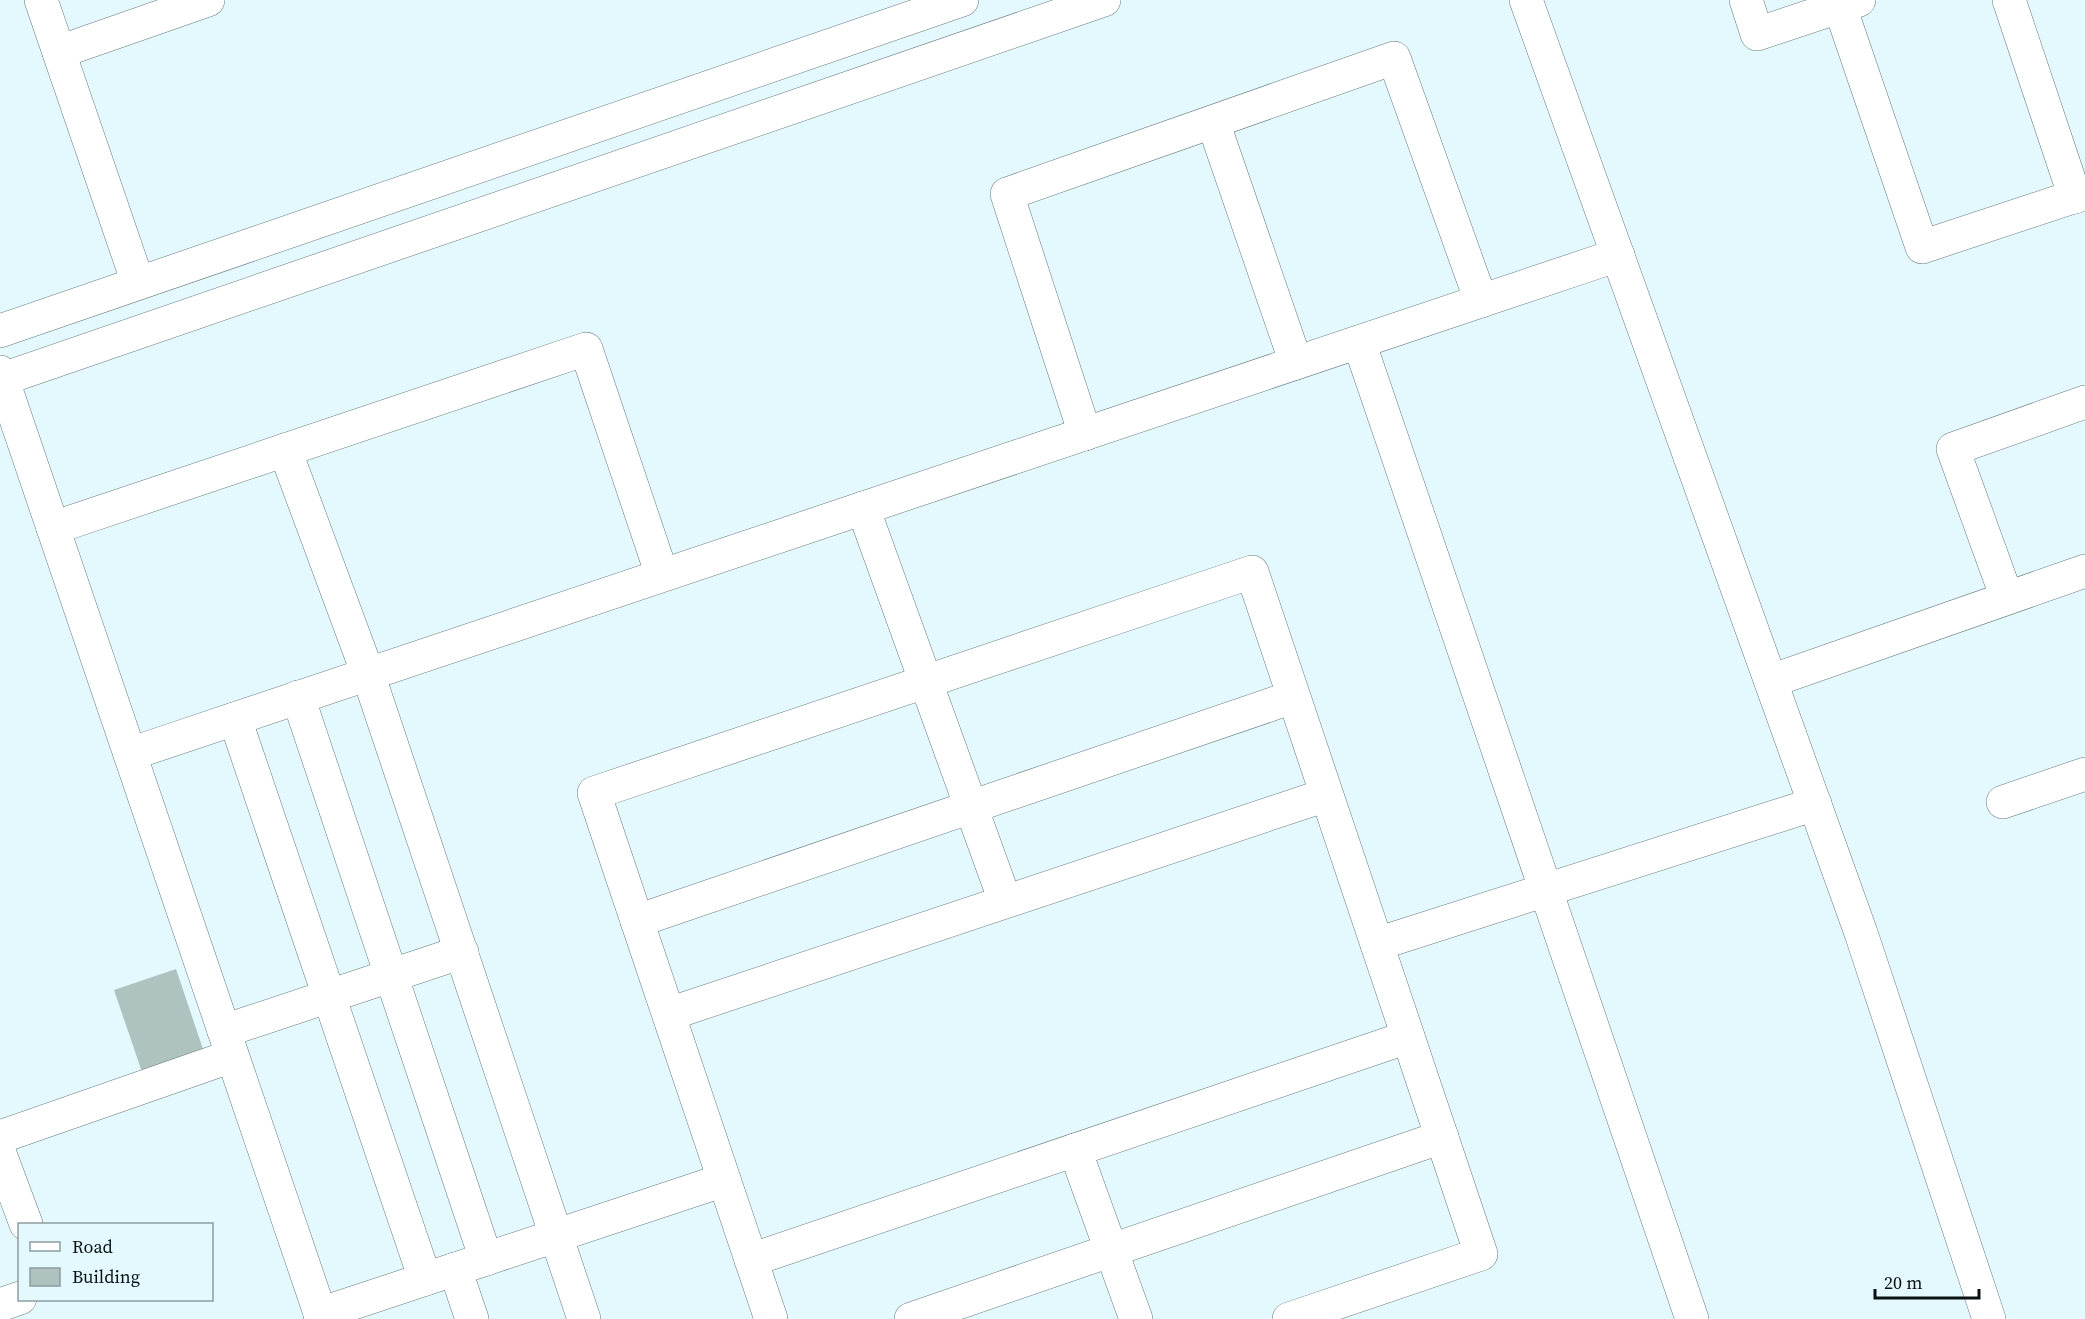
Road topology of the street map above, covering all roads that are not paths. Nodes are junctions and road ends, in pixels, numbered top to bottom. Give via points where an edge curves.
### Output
1 (41, 0) edge
2 (208, 0) edge
3 (962, 0) edge
4 (1104, 0) edge
5 (1526, 0) edge
6 (1746, 0) edge
7 (2009, 0) edge
8 (1849, 3) edge
9 (59, 52) junction
10 (1212, 122) junction
11 (2080, 195) edge
12 (1618, 255) junction
13 (138, 283) junction
14 (1481, 301) junction
15 (0, 331) edge
16 (1359, 342) junction
17 (1296, 363) junction
18 (1, 377) edge
19 (2085, 402) edge
20 (1085, 434) junction
21 (285, 450) junction
22 (863, 508) junction
23 (53, 528) junction
24 (2085, 571) edge
25 (662, 575) junction
26 (2007, 598) junction
27 (368, 674) junction
28 (1771, 681) junction
29 (925, 682) junction
30 (298, 697) junction
31 (1293, 697) junction
32 (235, 719) junction
33 (130, 754) junction
34 (2085, 774) edge
35 (1326, 795) junction
36 (2004, 802) dead end
37 (1815, 804) junction
38 (971, 807) junction
39 (1546, 890) junction
40 (1005, 901) junction
41 (637, 921) junction
42 (1377, 944) junction
43 (462, 952) junction
44 (391, 976) junction
45 (329, 997) junction
46 (669, 1014) junction
47 (1408, 1037) junction
48 (228, 1044) junction
49 (0, 1137) edge
50 (1442, 1137) junction
51 (1075, 1149) junction
52 (0, 1154) edge
53 (724, 1180) junction
54 (26, 1223) edge
55 (556, 1236) junction
56 (1111, 1250) junction
57 (751, 1260) junction
58 (470, 1264) junction
59 (425, 1279) junction
60 (18, 1299) edge
61 (0, 1305) edge
62 (321, 1316) edge
63 (472, 1319) edge
64 (584, 1319) edge
65 (771, 1319) edge
66 (911, 1319) edge
67 (1136, 1319) edge
68 (1289, 1319) edge
69 (1692, 1319) edge
70 (1989, 1319) edge

1 - 9 street
2 - 9 street
3 - 13 street
4 - 18 street
5 - 12 street
6 - 8 street via 1757,34
7 - 11 street
8 - 11 street via 1922,247
9 - 13 street
10 - 14 street via 1394,58
10 - 17 street
10 - 20 street via 1007,194
12 - 14 street
12 - 28 street
13 - 15 street
14 - 16 street
16 - 17 street
16 - 39 street
17 - 20 street
18 - 23 street
19 - 26 street via 1953,449
20 - 22 street
21 - 23 street
21 - 25 street via 586,349
21 - 27 street
22 - 25 street
22 - 29 street
23 - 33 street
24 - 26 street
25 - 27 street
26 - 28 street
27 - 30 street
27 - 43 street
28 - 37 street
29 - 31 street via 1252,572
29 - 38 street
29 - 41 street via 594,793
30 - 32 street
30 - 44 street
31 - 35 street
31 - 38 street
32 - 33 street
32 - 45 street
33 - 48 street
34 - 36 street
35 - 40 street
35 - 42 street
37 - 39 street
37 - 70 street
38 - 40 street
38 - 41 street
39 - 42 street
39 - 69 street
40 - 46 street
41 - 46 street
42 - 47 street
43 - 44 street
43 - 55 street
44 - 45 street
44 - 58 street
45 - 48 street
45 - 59 street
46 - 53 street
47 - 50 street
47 - 51 street
48 - 49 street
48 - 62 street
50 - 56 street
50 - 68 street via 1481,1254
51 - 56 street
51 - 57 street
52 - 54 street
53 - 55 street
53 - 57 street
55 - 58 street
55 - 64 street
56 - 66 street
56 - 67 street
57 - 65 street
58 - 59 street
58 - 63 street
59 - 62 street
60 - 61 street

